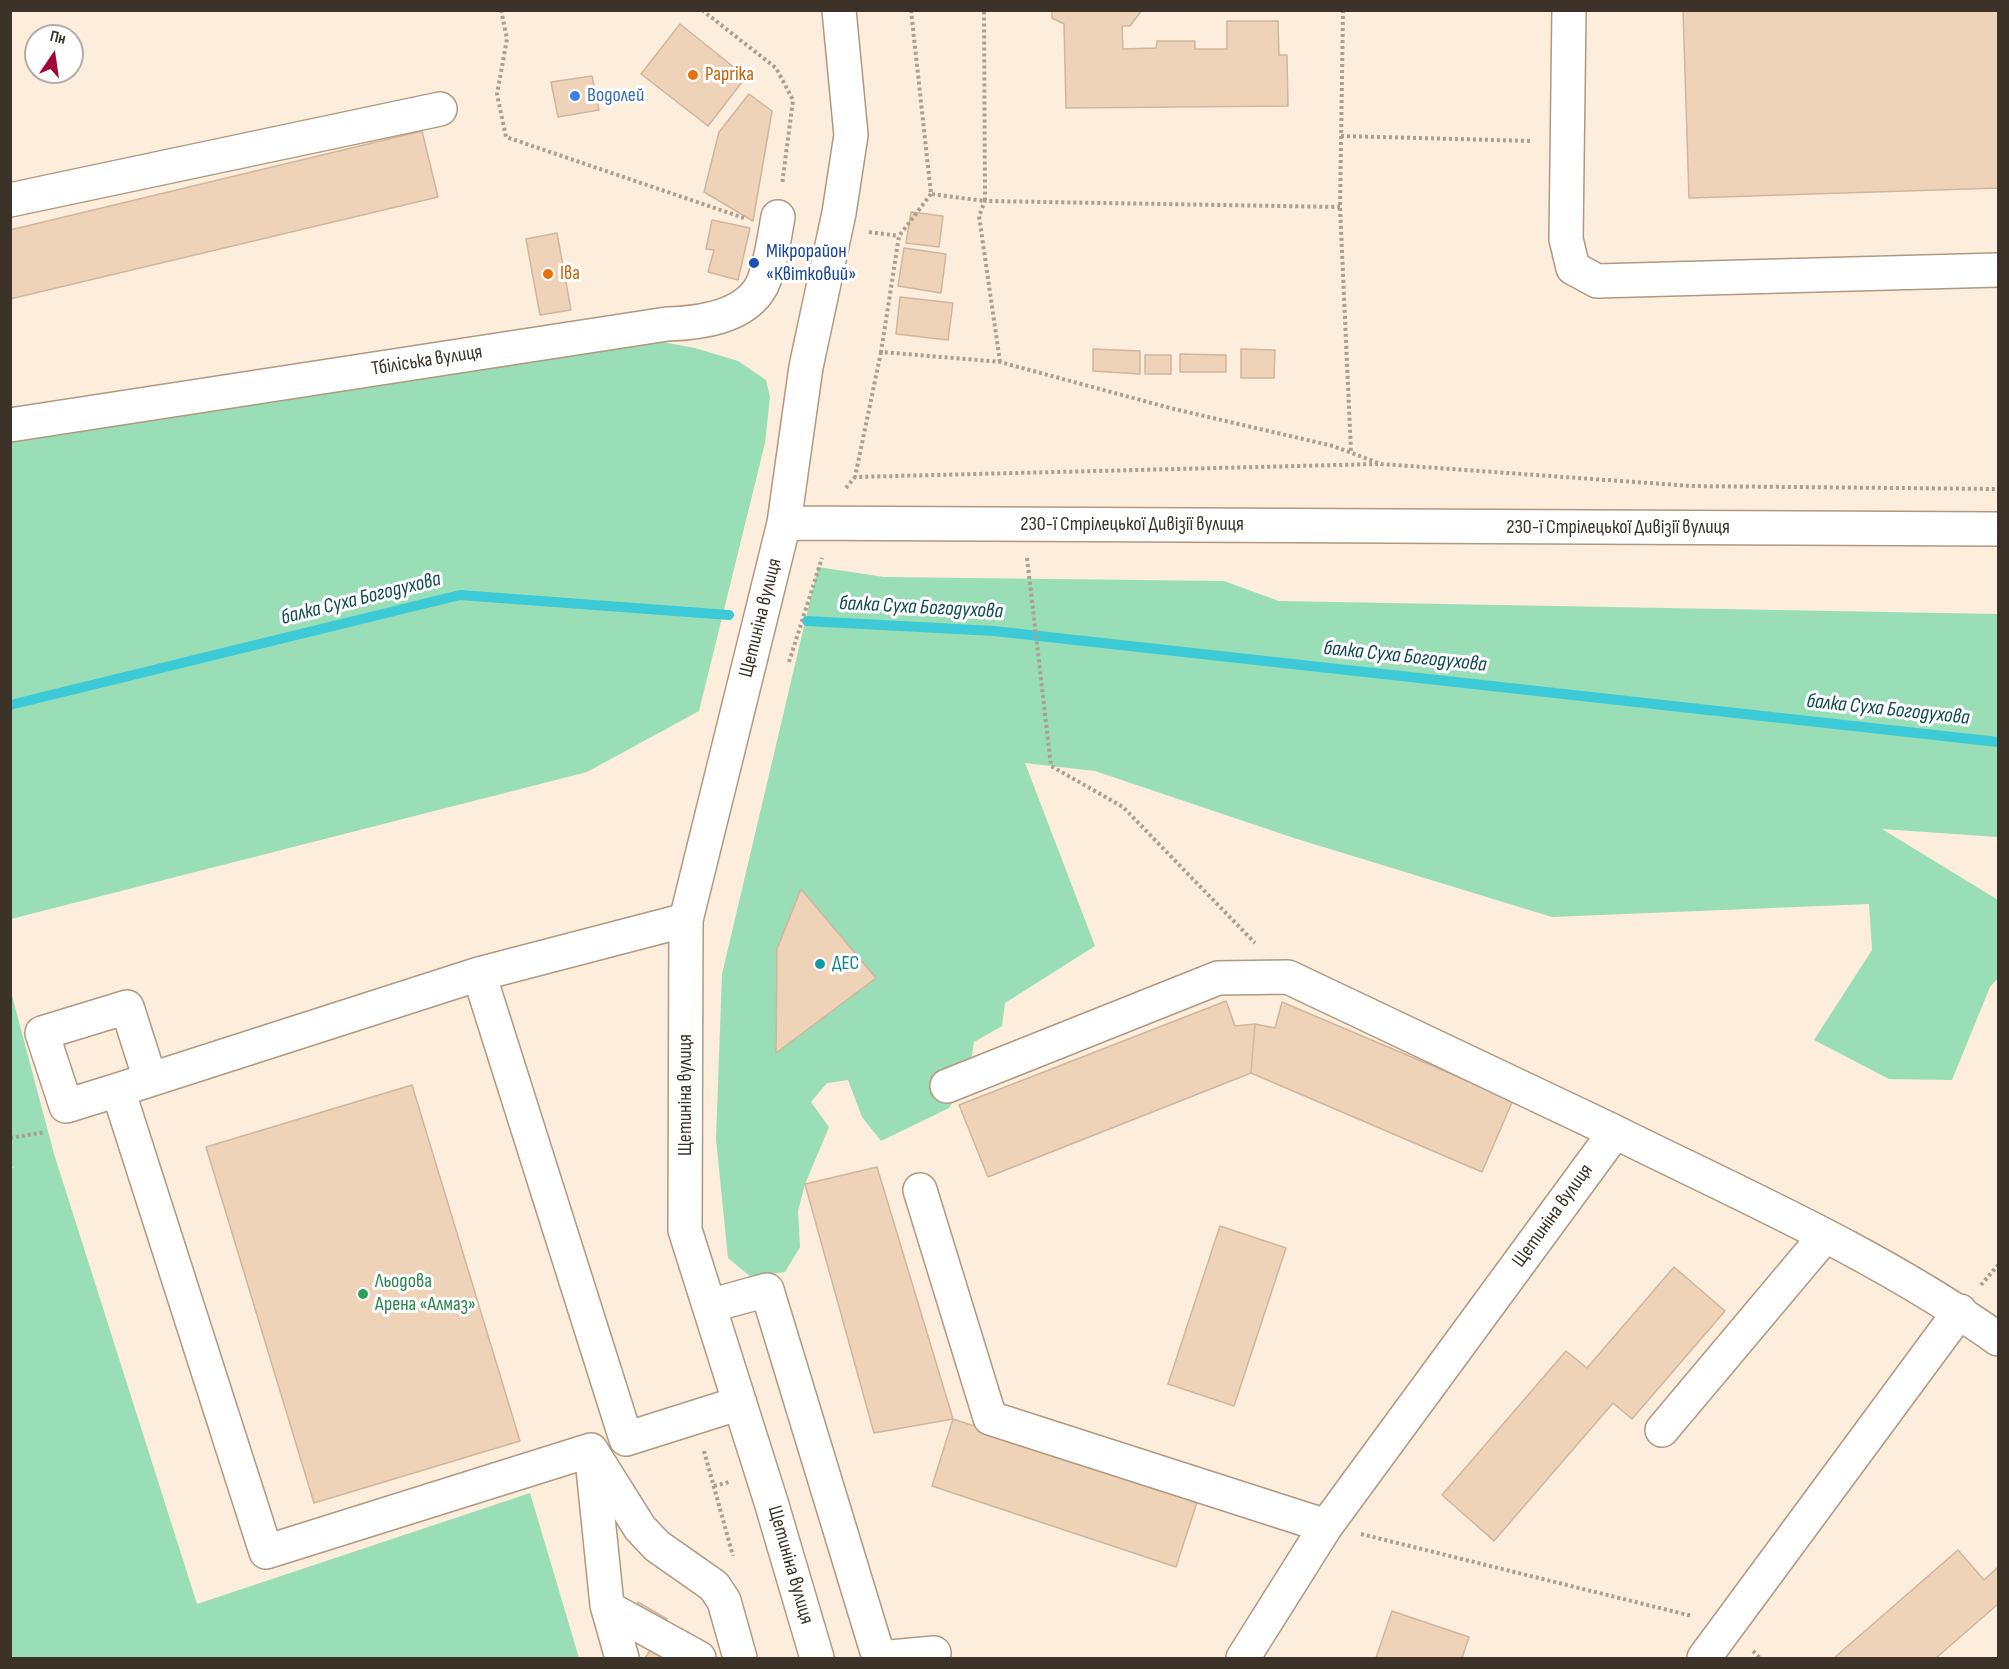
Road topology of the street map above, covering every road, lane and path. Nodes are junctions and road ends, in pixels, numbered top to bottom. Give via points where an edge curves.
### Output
1 (501, 10) edge
2 (702, 10) edge
3 (839, 10) edge
4 (911, 10) edge
5 (984, 10) edge
6 (1343, 10) edge
7 (1569, 10) edge
8 (440, 109) dead end
9 (1341, 136) junction
10 (1568, 142) junction
11 (931, 194) junction
12 (10, 200) edge
13 (985, 201) junction
14 (1341, 207) junction
15 (777, 223) junction
16 (1998, 270) edge
17 (881, 352) junction
18 (1000, 362) junction
19 (10, 425) edge
20 (1351, 452) junction
21 (1381, 464) junction
22 (855, 477) junction
23 (1998, 489) edge
24 (784, 524) junction
25 (833, 524) junction
26 (1023, 525) junction
27 (1998, 530) edge
28 (785, 674) dead end
29 (686, 920) junction
30 (479, 974) junction
31 (1288, 977) junction
32 (150, 1079) junction
33 (946, 1086) dead end
34 (117, 1090) junction
35 (48, 1131) dead end
36 (1615, 1132) junction
37 (10, 1138) edge
38 (920, 1190) dead end
39 (1825, 1236) junction
40 (709, 1306) junction
41 (1960, 1311) junction
42 (1998, 1338) edge
43 (740, 1403) junction
44 (1662, 1430) dead end
45 (626, 1439) junction
46 (703, 1446) dead end
47 (591, 1450) junction
48 (1326, 1526) junction
49 (734, 1562) dead end
50 (608, 1608) junction
51 (1729, 1625) junction
52 (934, 1653) dead end
53 (626, 1655) edge
54 (879, 1658) edge
55 (699, 1659) edge
56 (740, 1659) edge
57 (818, 1659) edge
58 (1243, 1659) edge
59 (1704, 1659) edge
60 (1760, 1659) edge

1 - 15 path via 507,39 497,94 506,137
2 - 15 path via 776,68 793,100
3 - 24 street via 851,135 806,367
4 - 11 path
5 - 13 path
6 - 9 path
7 - 10 street
8 - 12 street
9 - 10 path
9 - 14 path
10 - 16 street via 1566,239 1573,268 1597,281
11 - 13 path
11 - 17 path via 899,236
13 - 14 path
13 - 18 path via 980,216
14 - 20 path
15 - 19 street, Тбіліська вулиця via 763,283 757,293 741,307 702,323 667,324
17 - 18 path
17 - 22 path
18 - 20 path
20 - 21 path
21 - 22 path
21 - 23 path via 1691,486
22 - 25 path via 844,492
24 - 25 street, 230-ї Стрілецької Дивізії вулиця
24 - 29 street, Щетиніна вулиця
25 - 26 street, 230-ї Стрілецької Дивізії вулиця
25 - 28 path
26 - 27 street, 230-ї Стрілецької Дивізії вулиця
26 - 31 path via 1052,766 1122,807
29 - 30 street
29 - 40 street, Щетиніна вулиця via 685,1230
30 - 32 street
30 - 45 street
31 - 33 street via 1218,978
31 - 36 street
32 - 34 street
32 - 34 street via 127,1007 42,1033 66,1106
34 - 47 street via 266,1552
35 - 37 path
36 - 39 street
36 - 48 street, Щетиніна вулиця
38 - 48 street via 990,1418
39 - 41 street
39 - 44 street
40 - 43 street, Щетиніна вулиця
40 - 54 street via 767,1290
41 - 42 street
41 - 51 street
43 - 45 street
43 - 57 street, Щетиніна вулиця
45 - 47 street
46 - 49 path
47 - 50 street
47 - 56 street via 640,1528 657,1546 714,1586 724,1601
48 - 51 path
48 - 58 street, Щетиніна вулиця
50 - 53 street
50 - 55 street
51 - 59 street
51 - 60 path
52 - 54 street

